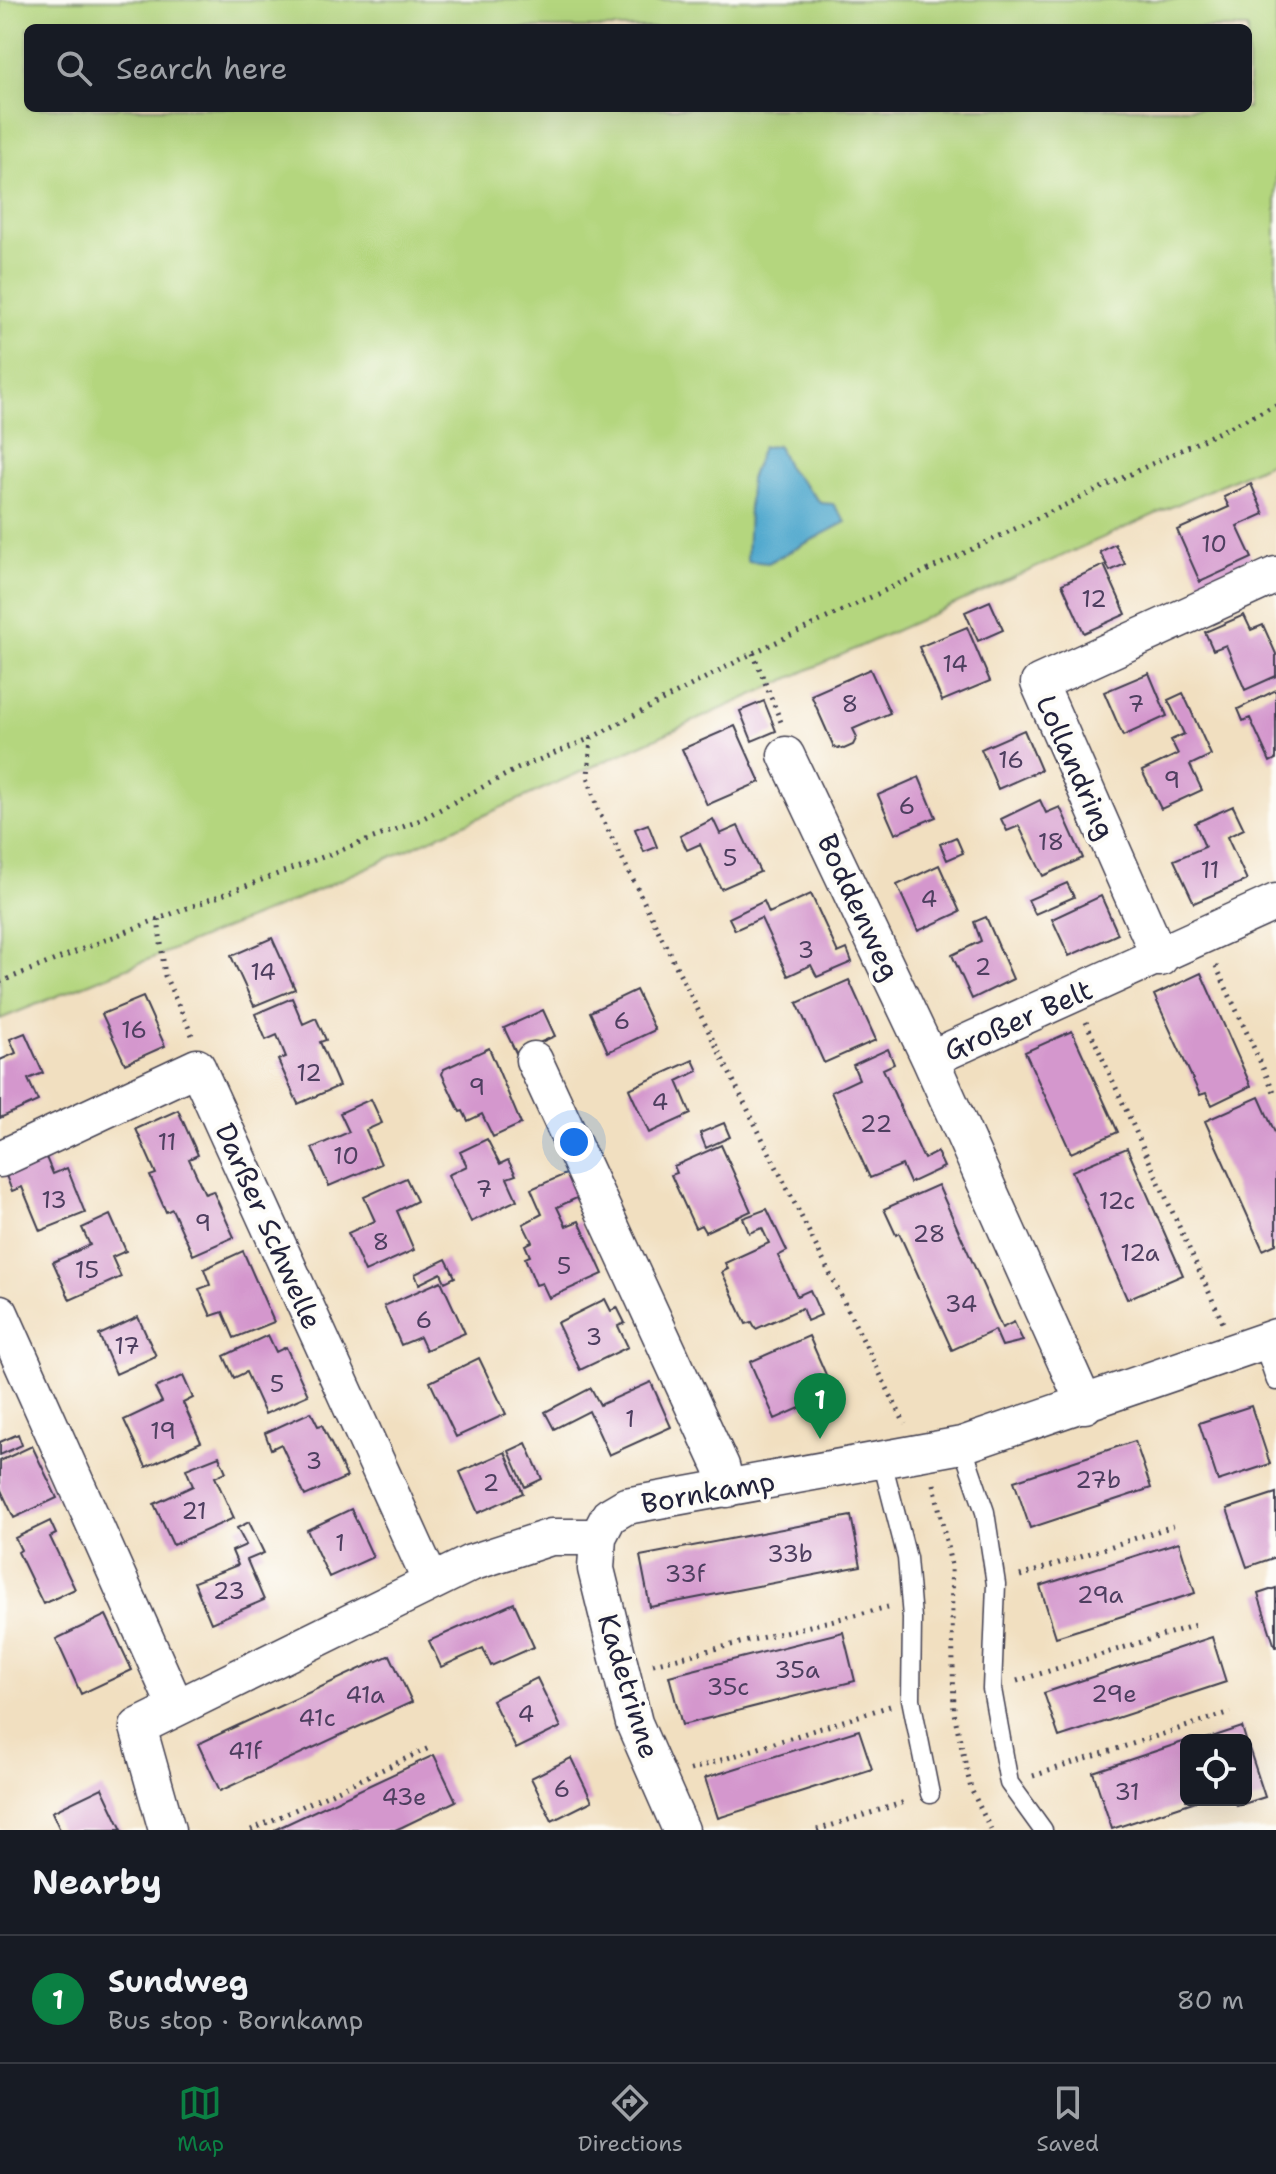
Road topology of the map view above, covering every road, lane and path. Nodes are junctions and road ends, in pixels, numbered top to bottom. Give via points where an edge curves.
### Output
1 (1276, 405) edge
2 (1276, 575) edge
3 (753, 653) junction
4 (591, 738) junction
5 (786, 755) joint
6 (1276, 902) edge
7 (158, 919) junction
8 (1202, 937) junction
9 (1160, 958) junction
10 (0, 982) edge
11 (1074, 996) junction
12 (930, 1059) junction
13 (534, 1060) dead end
14 (197, 1067) junction
15 (1276, 1096) edge
16 (0, 1159) edge
17 (0, 1313) edge
18 (1228, 1334) dead end
19 (1269, 1340) edge
20 (1276, 1381) edge
21 (1085, 1405) junction
22 (962, 1445) junction
23 (920, 1455) junction
24 (882, 1461) junction
25 (727, 1489) junction
26 (1173, 1526) dead end
27 (598, 1537) junction
28 (431, 1582) junction
29 (996, 1584) junction
30 (910, 1602) junction
31 (1199, 1624) dead end
32 (621, 1672) junction
33 (992, 1689) junction
34 (911, 1699) junction
35 (176, 1707) junction
36 (1231, 1712) dead end
37 (429, 1748) dead end
38 (659, 1780) junction
39 (1009, 1783) junction
40 (930, 1794) joint
41 (167, 1830) edge
42 (251, 1830) edge
43 (681, 1830) edge
44 (817, 1830) edge
45 (991, 1830) edge
46 (1043, 1830) edge

1 - 3 path
2 - 9 street, Lollandring via 1039,683
3 - 4 path
3 - 5 path via 785,730
4 - 7 path via 517,769 416,822
4 - 23 path via 588,776 597,808
5 - 12 street, Boddenweg
6 - 8 street, Großer Belt
7 - 10 path
7 - 14 path via 165,976 198,1048
8 - 9 street, Großer Belt
8 - 15 path
9 - 11 street, Großer Belt
11 - 12 street, Großer Belt
11 - 18 path
12 - 21 street, Großer Belt
13 - 25 street
14 - 16 street
14 - 28 street, Darßer Schwelle
17 - 35 street
19 - 20 lane
19 - 21 street, Bornkamp
21 - 22 street, Bornkamp
22 - 23 street, Bornkamp
22 - 29 lane via 985,1512
23 - 24 street, Bornkamp
23 - 45 path via 937,1491 951,1565 954,1713 960,1750
24 - 25 street, Bornkamp
24 - 30 lane via 907,1558
25 - 27 street, Bornkamp via 626,1506 609,1516
26 - 29 path
27 - 28 street via 551,1537
27 - 32 street, Kadetrinne via 596,1569
28 - 35 street
29 - 33 lane
30 - 32 path
30 - 34 lane
31 - 33 path
32 - 38 street, Kadetrinne via 634,1723
33 - 39 lane
34 - 38 path
34 - 40 lane
35 - 41 street via 138,1727
36 - 39 path
37 - 42 path
38 - 43 street, Kadetrinne
39 - 46 lane
40 - 44 path

